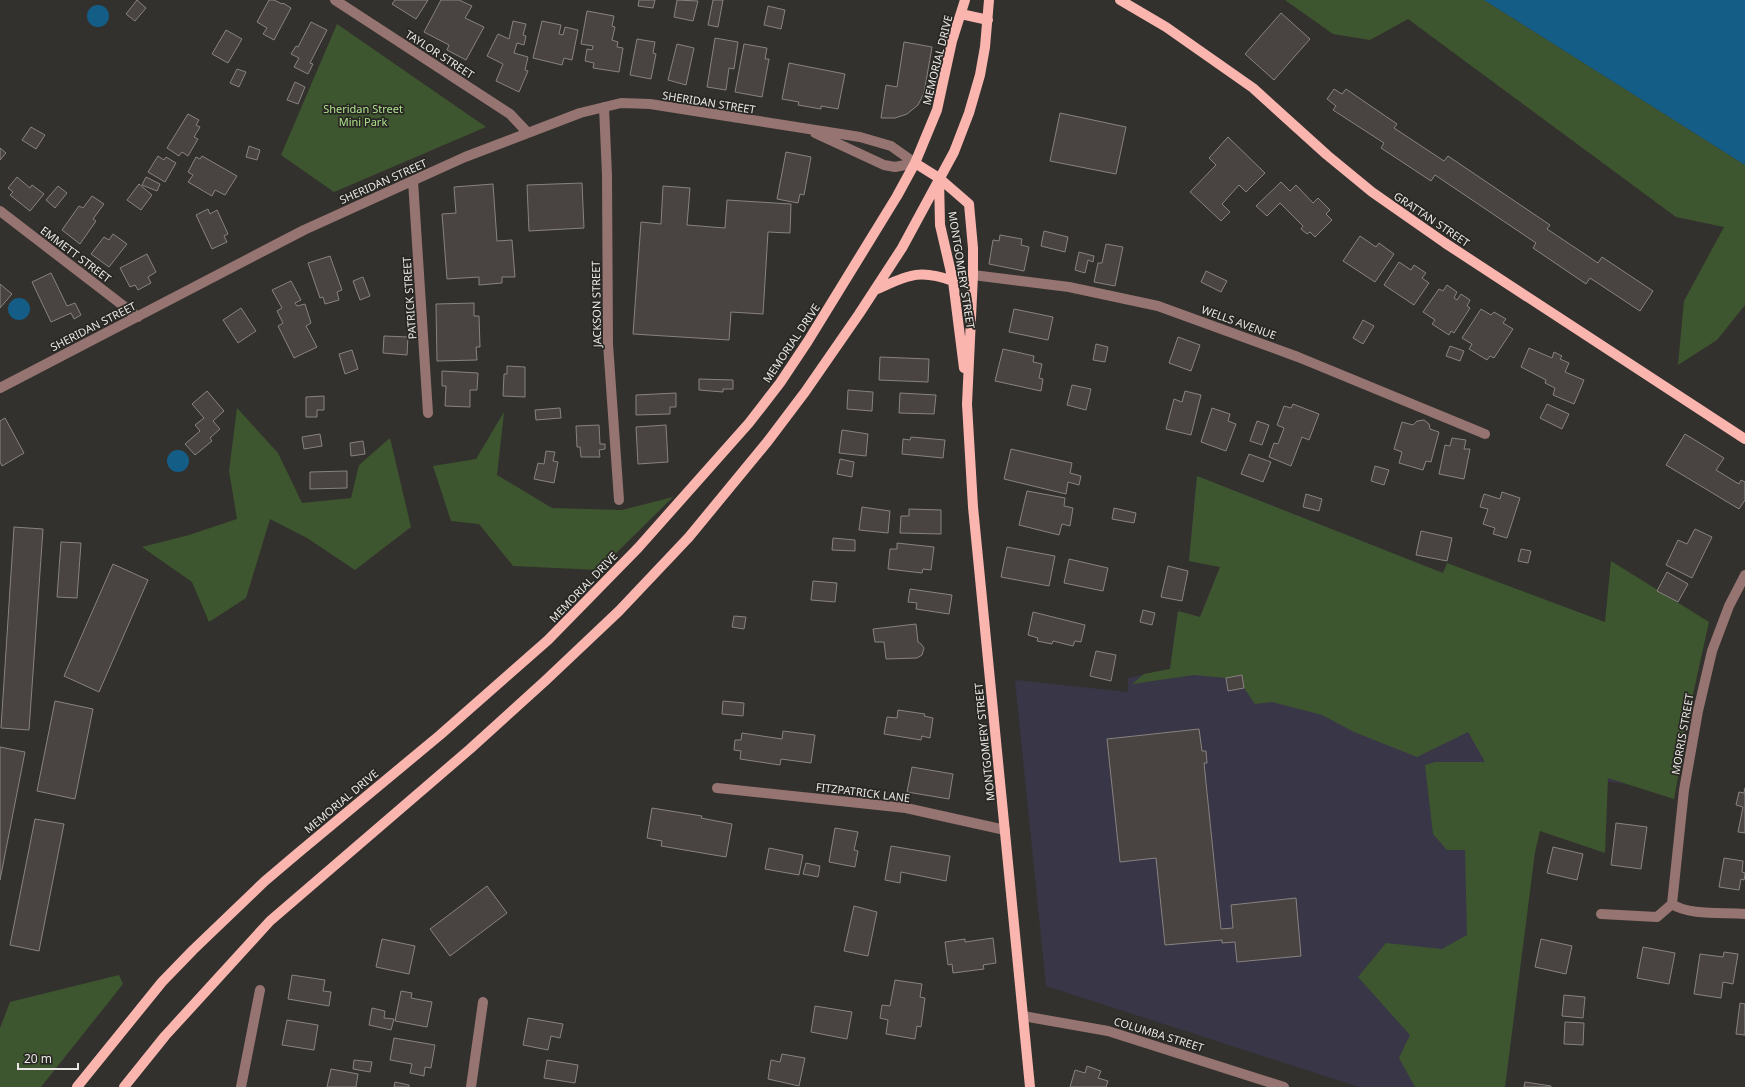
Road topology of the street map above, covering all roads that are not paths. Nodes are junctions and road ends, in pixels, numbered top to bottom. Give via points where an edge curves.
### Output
1 (335, 0) edge
2 (965, 0) edge
3 (989, 0) edge
4 (1120, 0) edge
5 (961, 14) junction
6 (988, 20) junction
7 (604, 107) junction
8 (805, 128) junction
9 (528, 133) junction
10 (916, 163) junction
11 (939, 178) junction
12 (413, 181) junction
13 (0, 211) edge
14 (974, 275) junction
15 (953, 281) junction
16 (875, 290) junction
17 (138, 316) junction
18 (0, 388) edge
19 (967, 394) junction
20 (428, 413) dead end
21 (1485, 434) dead end
22 (1745, 439) edge
23 (619, 500) dead end
24 (1745, 575) edge
25 (717, 788) dead end
26 (1005, 830) junction
27 (1672, 904) junction
28 (1601, 914) dead end
29 (1745, 914) edge
30 (260, 990) dead end
31 (483, 1002) dead end
32 (1023, 1016) junction
33 (127, 1085) edge
34 (77, 1087) edge
35 (241, 1087) edge
36 (471, 1087) edge
37 (1030, 1087) edge
38 (1284, 1087) edge

1 - 9 street, TAYLOR STREET via 510,114
2 - 5 main road, MEMORIAL DRIVE
3 - 6 main road
4 - 22 main road, GRATTAN STREET via 1166,27 1253,88 1372,192
5 - 6 main road
5 - 10 main road, MEMORIAL DRIVE via 952,41 937,110
6 - 11 main road via 981,70 969,113 954,152
7 - 8 street, SHERIDAN STREET via 622,103 650,104
7 - 9 street, SHERIDAN STREET via 580,113
7 - 23 street, JACKSON STREET via 608,344
8 - 10 street, SHERIDAN STREET via 877,141 891,146
8 - 10 street, SHERIDAN STREET via 884,165 895,167
9 - 12 street, SHERIDAN STREET via 465,157
10 - 11 main road
10 - 34 main road, MEMORIAL DRIVE via 835,299 780,383 749,423 647,538 594,595 513,672 298,852 230,915 162,982
11 - 14 main road, MONTGOMERY STREET via 969,204
11 - 15 main road, MONTGOMERY STREET via 940,225
11 - 16 main road via 902,248
12 - 17 street, SHERIDAN STREET via 304,230
12 - 20 street, PATRICK STREET
13 - 17 street, EMMETT STREET
14 - 19 main road, MONTGOMERY STREET
14 - 21 street, WELLS AVENUE via 1069,286 1158,306 1298,357
15 - 16 main road via 915,274
15 - 19 main road, MONTGOMERY STREET
16 - 33 main road via 833,353 768,441 654,574 540,686 270,921 165,1036
17 - 18 street, SHERIDAN STREET
19 - 26 main road, MONTGOMERY STREET via 973,507
24 - 27 street, MORRIS STREET via 1729,606 1712,651 1698,711 1684,790
25 - 26 street, FITZPATRICK LANE via 906,808
26 - 32 main road, MONTGOMERY STREET
27 - 28 street via 1658,917
27 - 29 street via 1677,908 1692,911
30 - 35 street
31 - 36 street
32 - 37 main road, MONTGOMERY STREET
32 - 38 street, COLUMBA STREET via 1113,1032

